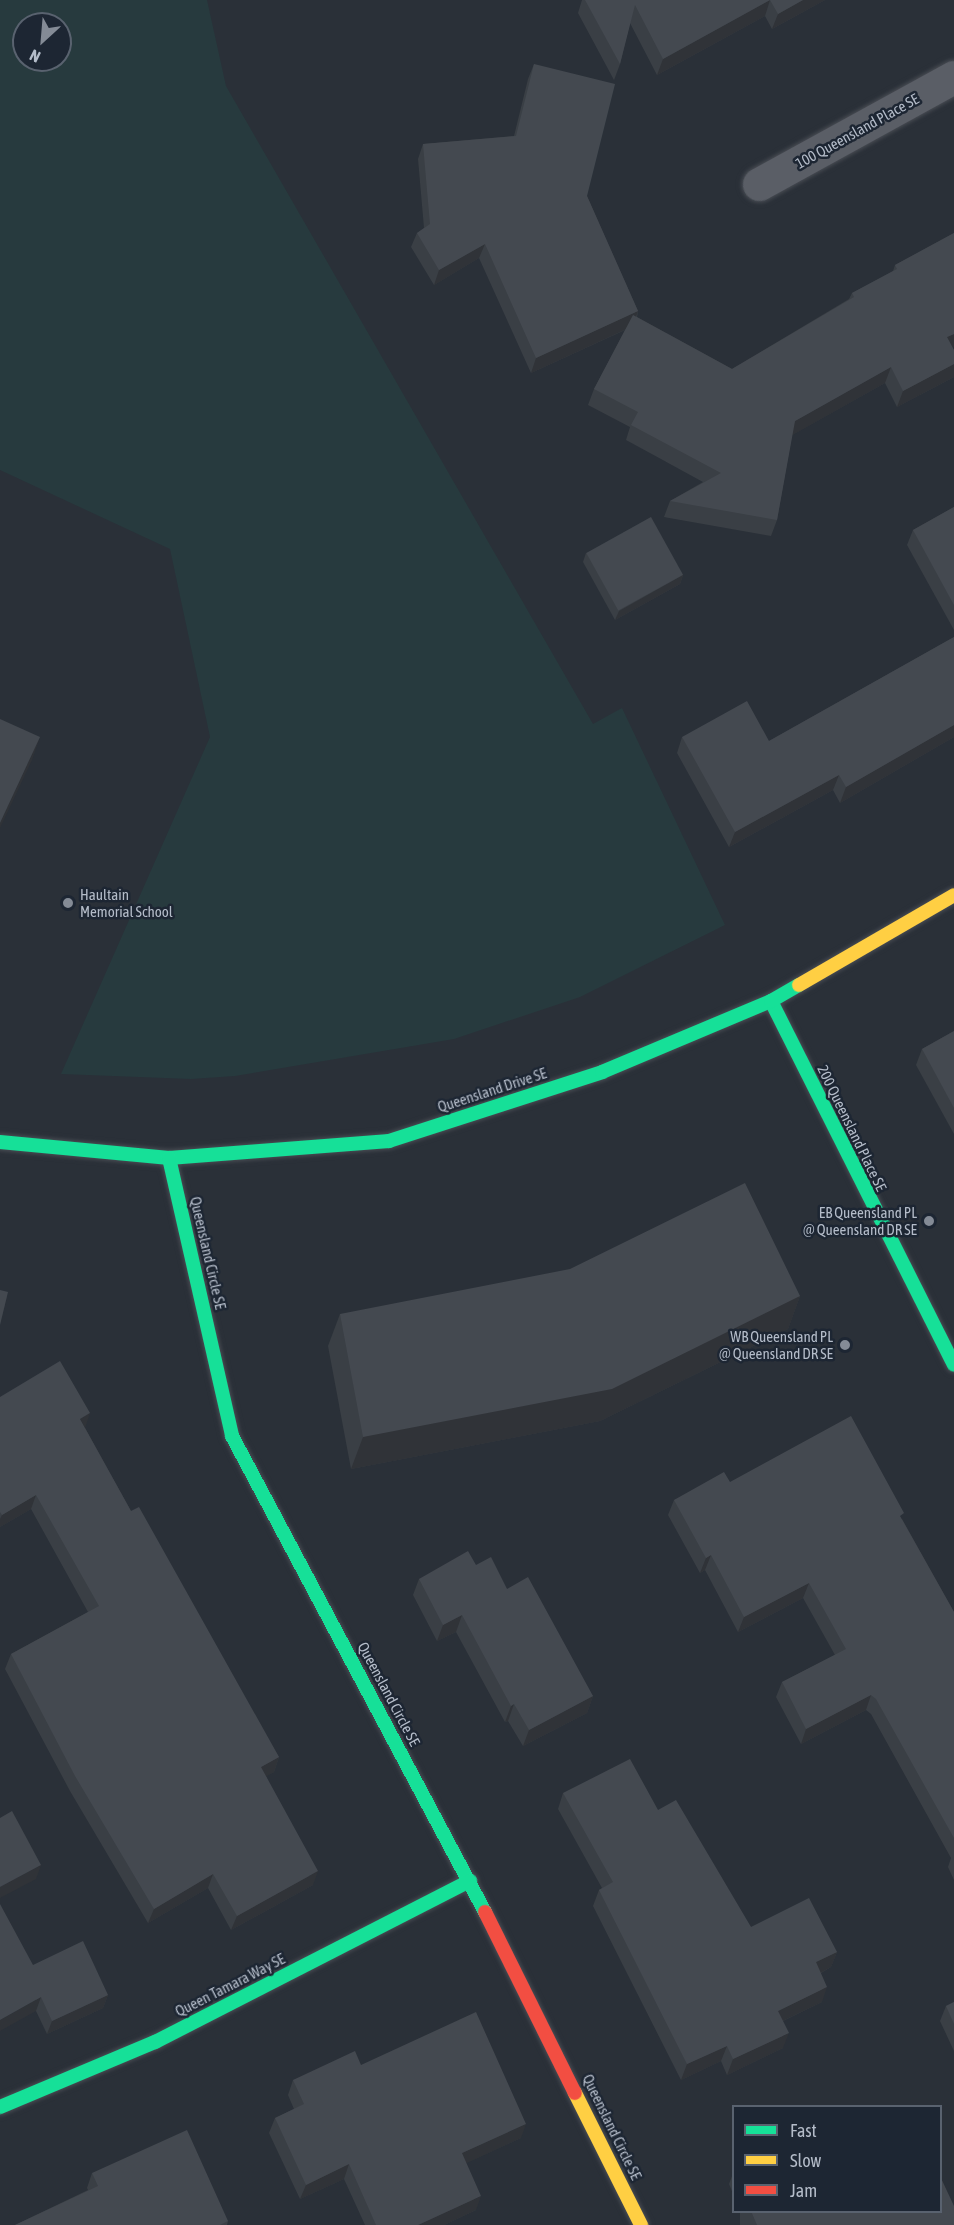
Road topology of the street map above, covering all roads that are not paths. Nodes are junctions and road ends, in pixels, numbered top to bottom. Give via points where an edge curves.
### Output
1 (954, 77) edge
2 (759, 184) dead end
3 (954, 895) edge
4 (771, 1000) junction
5 (0, 1142) edge
6 (169, 1158) junction
7 (954, 1365) edge
8 (470, 1881) junction
9 (0, 2107) edge
10 (641, 2225) edge

1 - 2 street, 100 Queensland Place SE
3 - 4 street, Queensland Drive SE
4 - 6 street, Queensland Drive SE via 602,1071 389,1141
4 - 7 street, 200 Queensland Place SE
5 - 6 street, Queensland Drive SE
6 - 8 street, Queensland Circle SE via 232,1436
8 - 9 street, Queen Tamara Way SE via 155,2042
8 - 10 street, Queensland Circle SE

